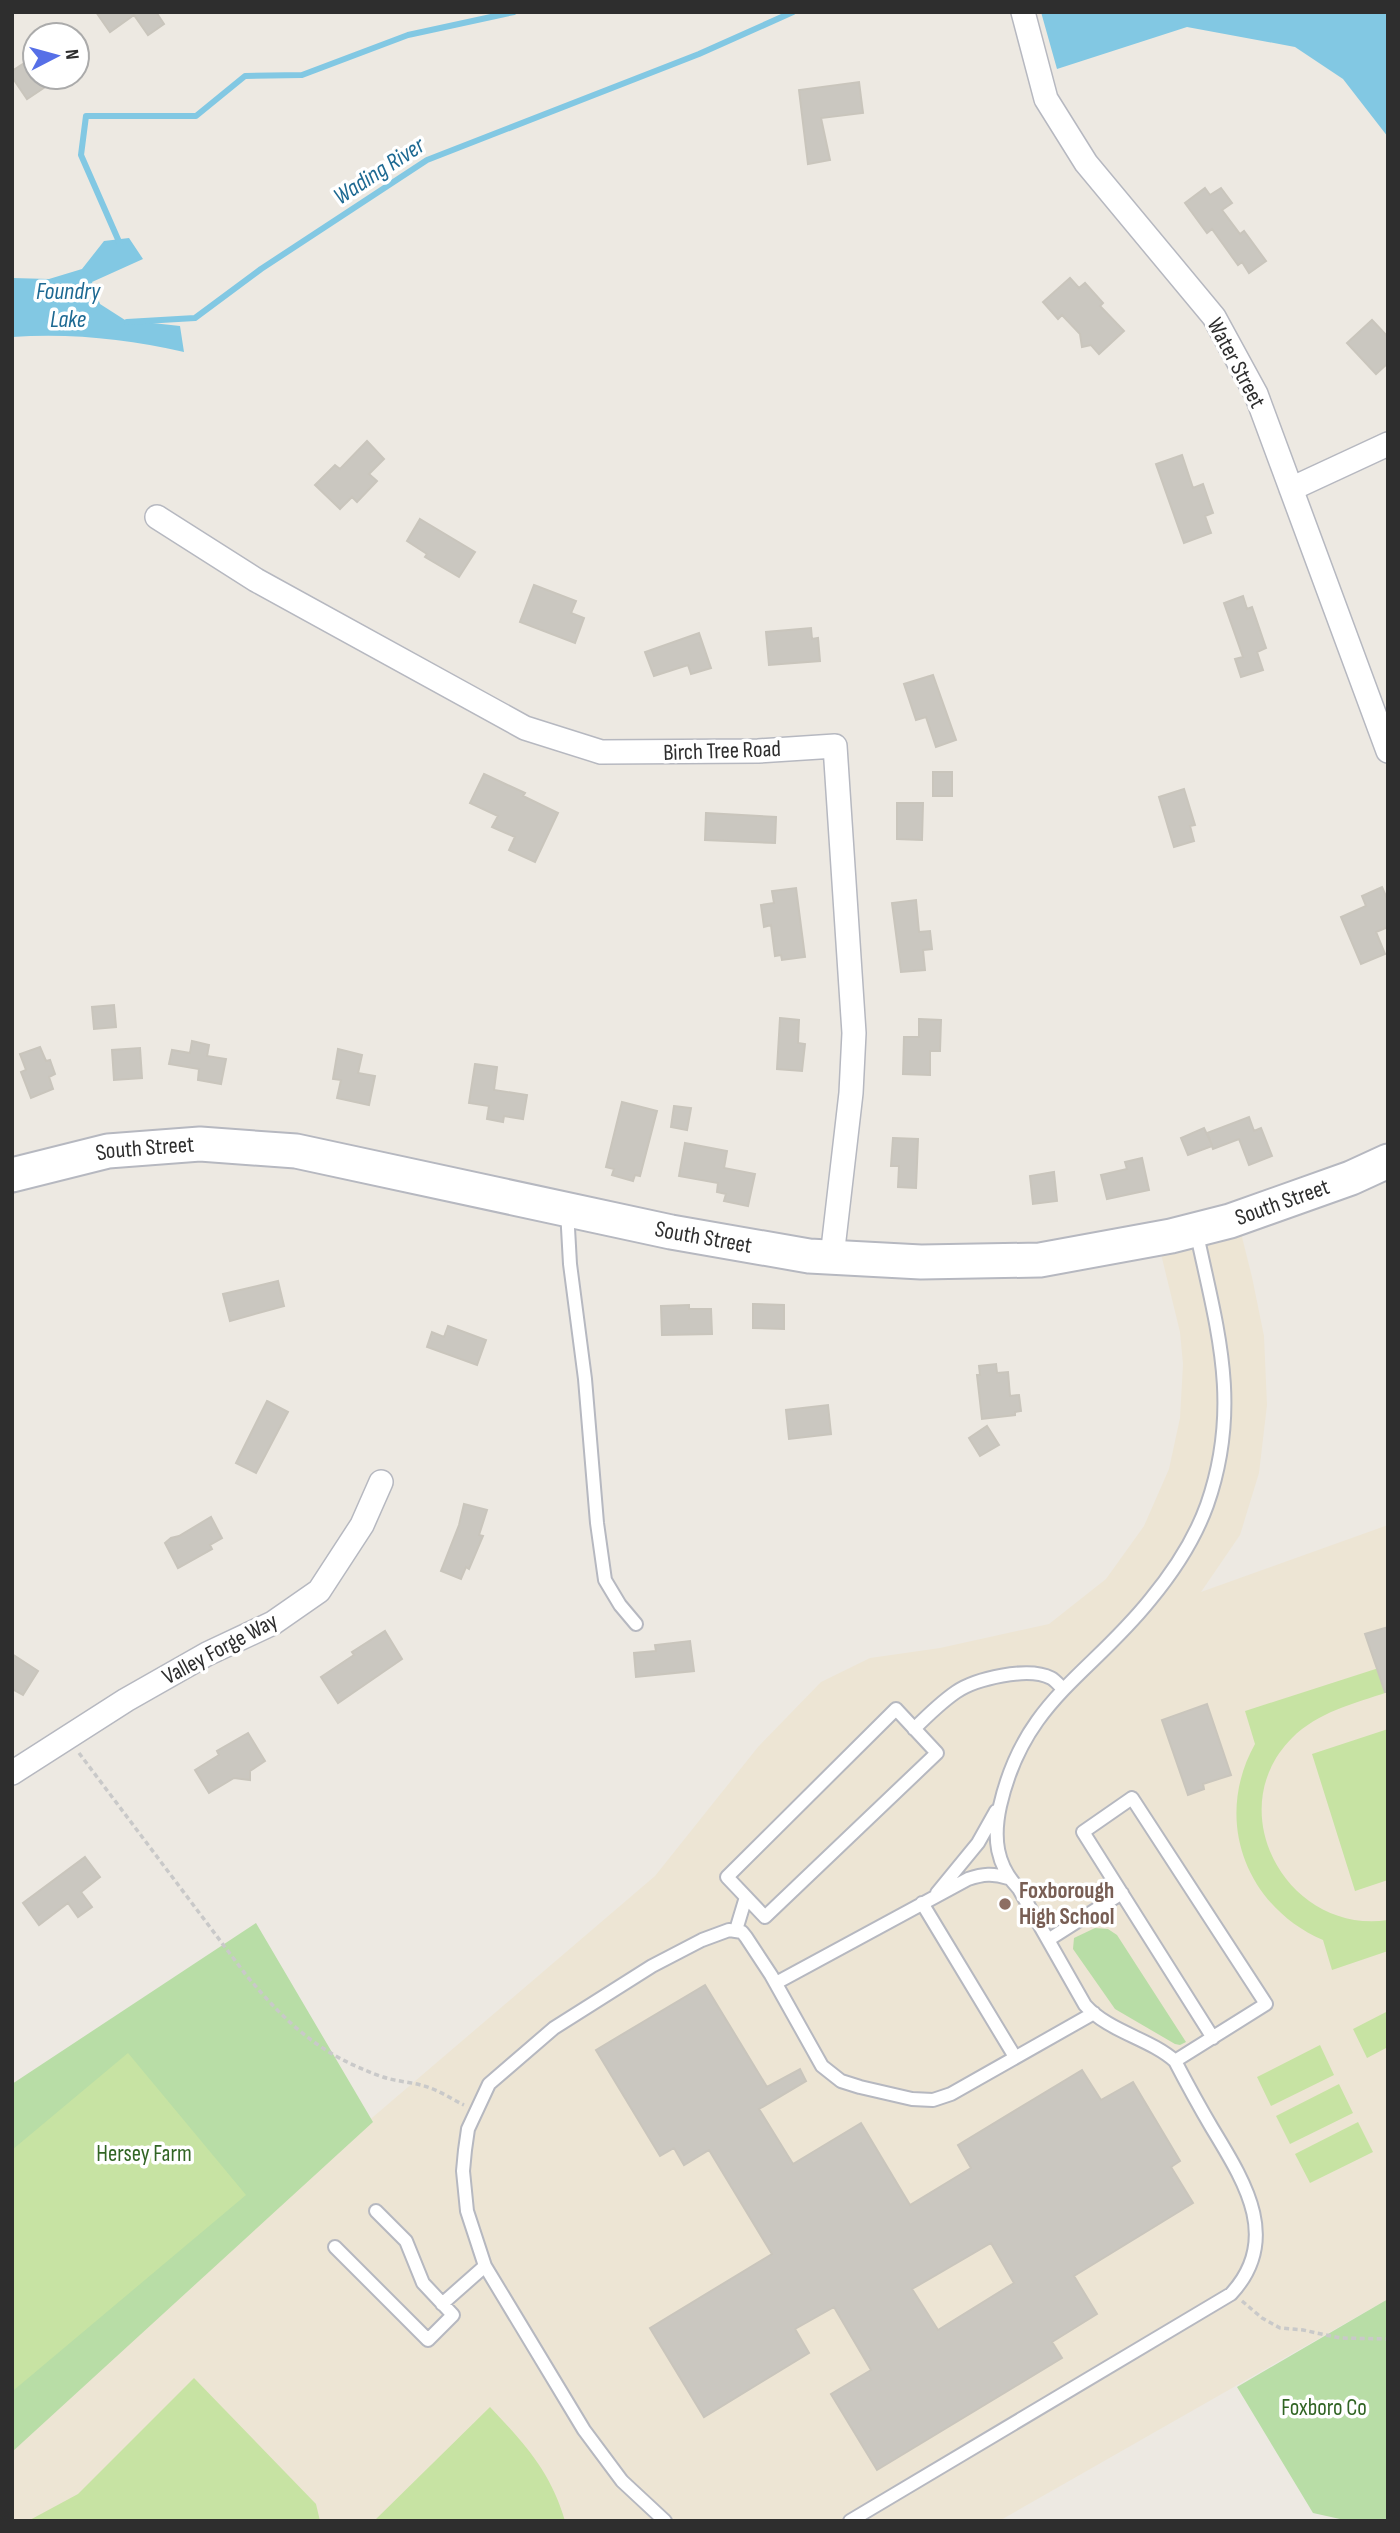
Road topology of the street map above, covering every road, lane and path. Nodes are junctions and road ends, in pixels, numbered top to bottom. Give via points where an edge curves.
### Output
1 (1023, 12) edge
2 (1388, 444) edge
3 (1291, 489) junction
4 (157, 517) dead end
5 (1388, 751) edge
6 (1388, 1161) edge
7 (12, 1175) edge
8 (567, 1209) junction
9 (1196, 1230) junction
10 (832, 1257) junction
11 (381, 1482) dead end
12 (636, 1623) dead end
13 (1063, 1689) junction
14 (914, 1728) junction
15 (67, 1737) junction
16 (12, 1773) edge
17 (1002, 1798) junction
18 (1008, 1878) junction
19 (1122, 1893) junction
20 (934, 1896) junction
21 (746, 1897) junction
22 (922, 1903) junction
23 (736, 1930) junction
24 (1048, 1940) junction
25 (776, 1983) junction
26 (1094, 2013) junction
27 (1213, 2038) junction
28 (1015, 2057) junction
29 (1175, 2062) junction
30 (475, 2111) junction
31 (376, 2211) dead end
32 (335, 2247) dead end
33 (485, 2266) junction
34 (1233, 2292) junction
35 (442, 2304) junction
36 (1388, 2339) edge
37 (665, 2521) edge
38 (850, 2521) edge

1 - 3 street, Water Street via 1046,99 1086,163 1214,317 1255,394
2 - 3 street
3 - 5 street, Water Street
4 - 10 street, Birch Tree Road via 256,580 526,728 601,752 835,746 854,1033
6 - 9 main road, South Street
7 - 8 main road, South Street via 108,1151 200,1144 296,1151
8 - 10 main road, South Street via 671,1232
8 - 12 lane via 605,1580
9 - 10 main road, South Street via 1040,1260 921,1262
9 - 13 lane via 1224,1375 1224,1437 1218,1471 1200,1522 1174,1570 1125,1629
11 - 15 street, Valley Forge Way via 362,1525 319,1591 273,1623 207,1654
13 - 14 lane via 1044,1675 984,1680 958,1691
13 - 17 lane via 1021,1745
14 - 21 lane via 896,1709 727,1877
14 - 21 lane via 937,1753 765,1917
15 - 16 street, Valley Forge Way
15 - 30 path via 275,2010 308,2040 346,2061 384,2078 430,2088
17 - 18 lane via 996,1835
17 - 20 lane via 978,1843
18 - 20 lane via 984,1874
18 - 24 lane
19 - 24 lane
19 - 27 lane
19 - 27 lane via 1083,1832 1132,1798 1266,2004
20 - 22 lane
21 - 23 lane
22 - 25 lane
22 - 28 lane
23 - 25 lane via 747,1937
23 - 30 lane via 670,1955 554,2028 495,2077
24 - 26 lane
25 - 28 lane via 822,2066 841,2081 901,2097 933,2100
26 - 28 lane
26 - 29 lane
27 - 29 lane
29 - 34 lane via 1237,2169 1253,2208 1255,2252 1248,2272
30 - 33 lane via 465,2150 464,2191
31 - 35 lane via 406,2241 423,2283
32 - 35 lane via 428,2340 453,2315
33 - 35 lane
33 - 37 lane via 584,2430 622,2481
34 - 36 path via 1280,2328 1340,2338
34 - 38 lane

